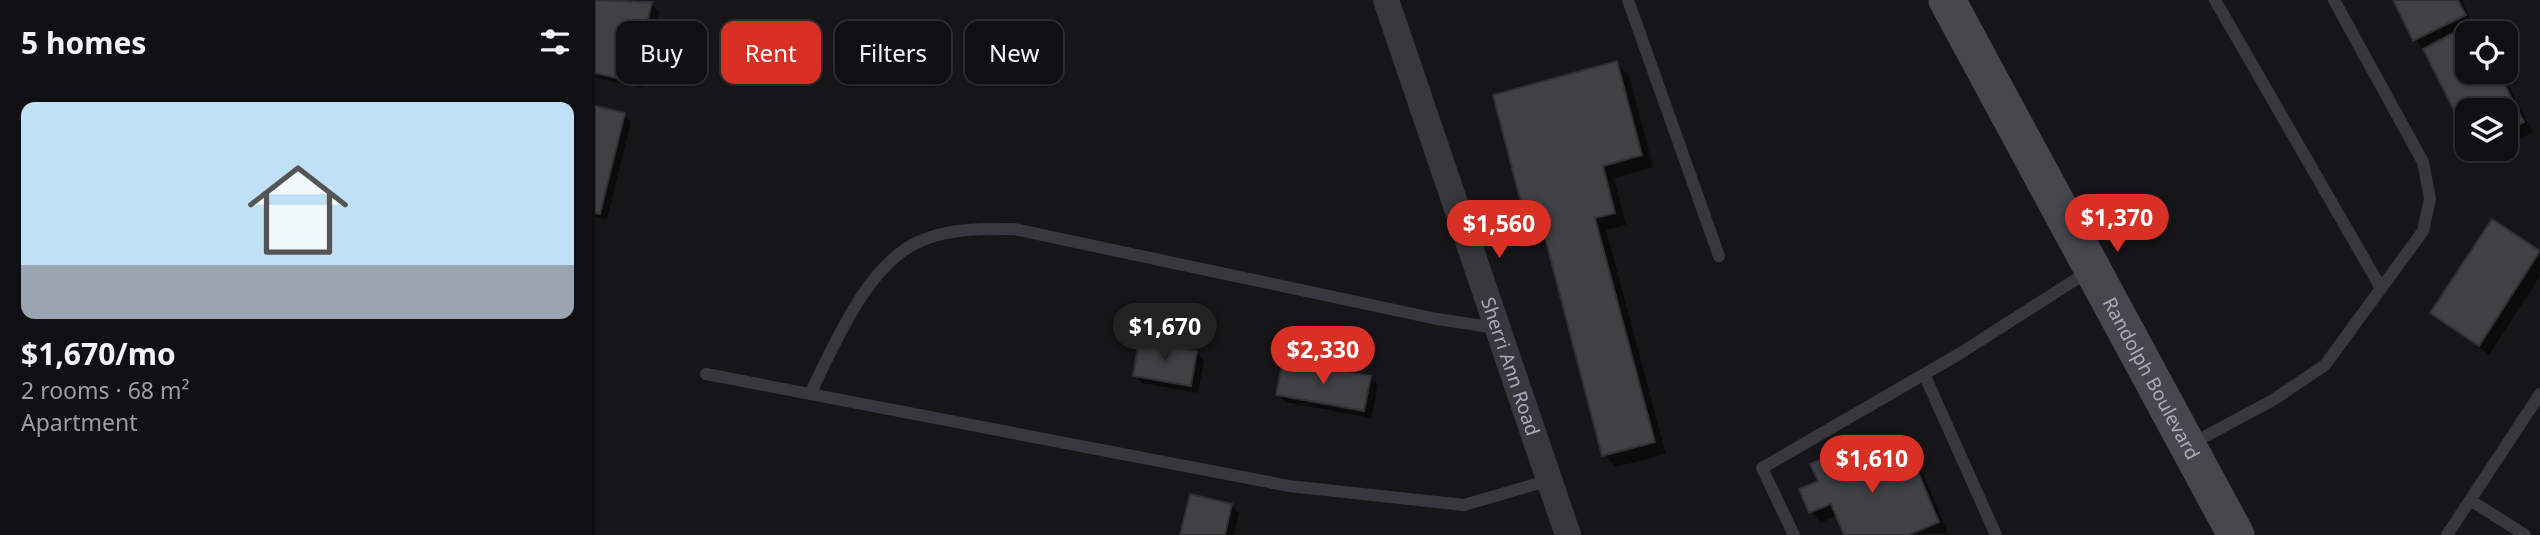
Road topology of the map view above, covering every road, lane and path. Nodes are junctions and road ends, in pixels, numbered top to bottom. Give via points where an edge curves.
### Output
1 (1386, 0) edge
2 (1628, 0) edge
3 (1947, 0) edge
4 (2215, 0) edge
5 (2334, 0) edge
6 (1719, 256) dead end
7 (2092, 269) junction
8 (2382, 288) junction
9 (1497, 328) junction
10 (706, 374) dead end
11 (1924, 374) junction
12 (810, 394) junction
13 (2540, 394) edge
14 (2187, 446) junction
15 (1550, 480) junction
16 (2470, 500) junction
17 (1568, 535) edge
18 (1794, 535) edge
19 (1996, 535) edge
20 (2236, 535) edge
21 (2447, 535) edge
22 (2525, 535) edge

1 - 9 street, Sherri Ann Road
2 - 6 lane
3 - 7 main road, Randolph Boulevard
4 - 8 lane
5 - 8 lane via 2423,162 2430,200 2423,231
7 - 11 lane
7 - 14 main road, Randolph Boulevard
8 - 14 lane via 2325,365 2273,400
9 - 12 lane via 1014,229 964,229 921,240 884,267 852,310
9 - 15 street, Sherri Ann Road
10 - 12 lane
11 - 18 lane via 1762,468
11 - 19 lane
12 - 15 lane via 1289,486 1464,505
13 - 16 lane
14 - 20 main road, Randolph Boulevard
15 - 17 street, Sherri Ann Road
16 - 21 lane
16 - 22 lane

